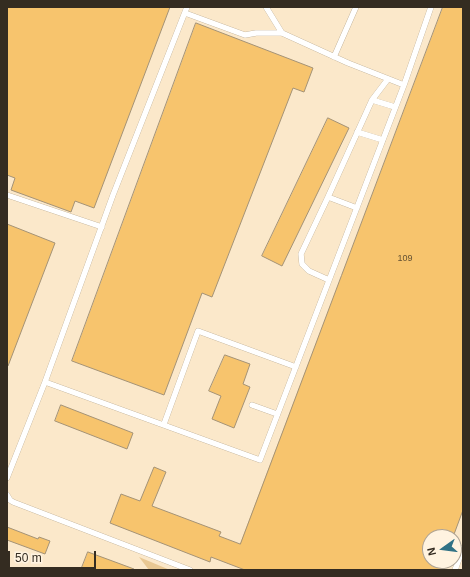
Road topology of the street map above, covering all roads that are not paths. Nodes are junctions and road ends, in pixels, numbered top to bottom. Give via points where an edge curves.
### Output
1 (187, 7) edge
2 (266, 7) edge
3 (356, 7) edge
4 (431, 7) edge
5 (185, 13) junction
6 (282, 33) junction
7 (334, 57) junction
8 (388, 79) junction
9 (404, 85) junction
10 (372, 100) junction
11 (395, 107) junction
12 (357, 132) junction
13 (383, 140) junction
14 (7, 195) edge
15 (328, 197) junction
16 (357, 208) junction
17 (102, 227) junction
18 (329, 280) junction
19 (296, 367) junction
20 (45, 382) junction
21 (252, 405) dead end
22 (277, 414) junction
23 (164, 424) junction
24 (7, 478) edge
25 (7, 494) edge
26 (463, 548) edge
27 (190, 570) edge
28 (455, 570) edge

1 - 5 lane
2 - 6 lane
3 - 7 lane
4 - 9 lane
5 - 6 lane via 246,35
5 - 17 lane
6 - 7 lane
7 - 8 lane
8 - 9 lane
8 - 10 lane
9 - 11 lane
10 - 11 lane
10 - 12 lane
11 - 13 lane
12 - 13 lane
12 - 15 lane
13 - 16 lane
14 - 17 lane
15 - 16 lane
15 - 18 lane via 301,254 302,264 308,271
16 - 18 lane
17 - 20 lane
18 - 19 lane
19 - 22 lane
19 - 23 lane via 198,331
20 - 23 lane
20 - 24 lane
21 - 22 lane
22 - 23 lane via 260,460
25 - 27 lane via 13,502
26 - 28 lane

